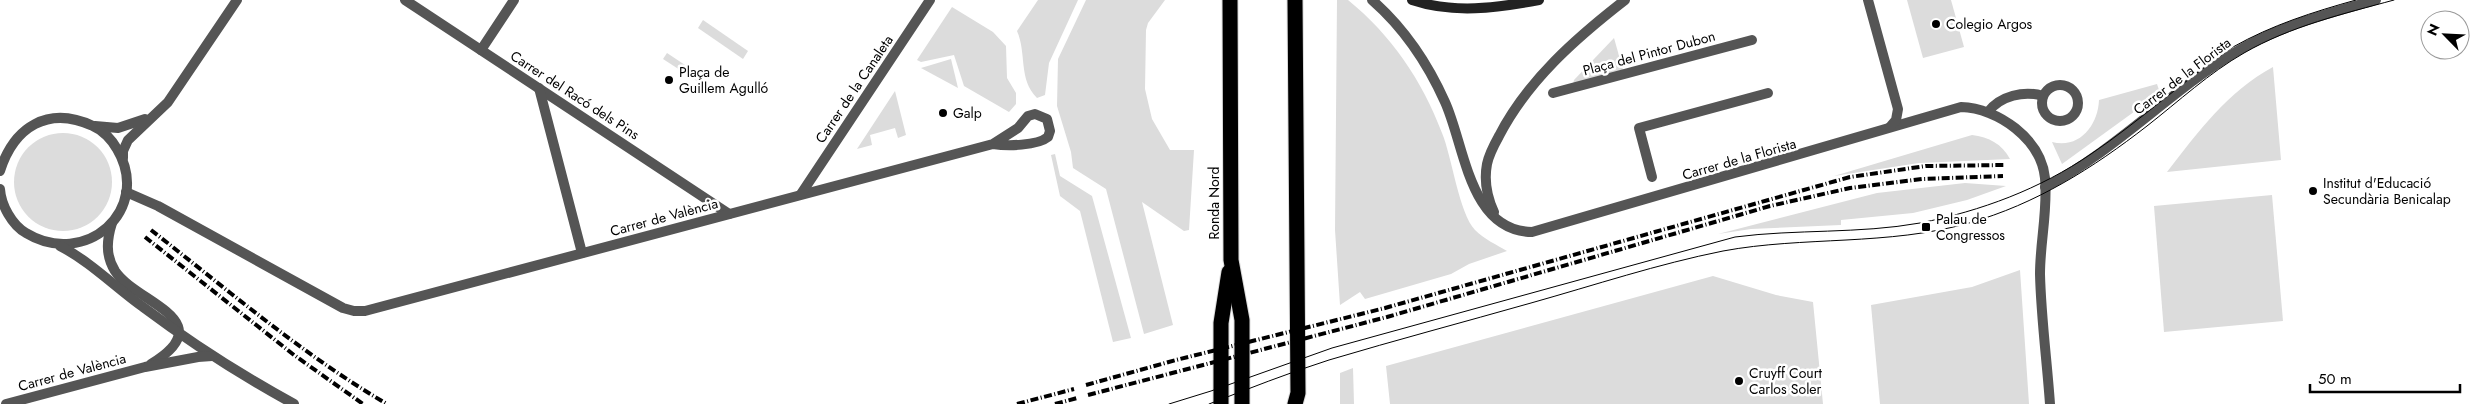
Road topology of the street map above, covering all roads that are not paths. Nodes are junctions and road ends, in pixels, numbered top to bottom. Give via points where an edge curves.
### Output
1 (237, 0) edge
2 (405, 0) edge
3 (514, 0) edge
4 (930, 0) edge
5 (1230, 0) edge
6 (1295, 0) edge
7 (1372, 0) edge
8 (1412, 0) edge
9 (1539, 0) edge
10 (1625, 0) edge
11 (1868, 0) edge
12 (2376, 0) edge
13 (1752, 40) dead end
14 (481, 50) junction
15 (539, 88) junction
16 (1553, 92) dead end
17 (1768, 93) dead end
18 (2043, 96) dead end
19 (1988, 112) junction
20 (156, 113) junction
21 (95, 126) junction
22 (1890, 126) junction
23 (993, 144) junction
24 (3, 156) edge
25 (123, 158) junction
26 (0, 171) edge
27 (1652, 177) dead end
28 (2045, 187) junction
29 (0, 189) edge
30 (126, 192) junction
31 (801, 194) junction
32 (4, 212) edge
33 (729, 214) junction
34 (1499, 222) junction
35 (112, 223) junction
36 (59, 246) junction
37 (582, 253) junction
38 (1231, 260) junction
39 (178, 333) junction
40 (212, 356) junction
41 (145, 367) junction
42 (1298, 400) edge
43 (6, 404) edge
44 (294, 404) edge
45 (1221, 404) edge
46 (1242, 404) edge
47 (2050, 404) edge

1 - 20 street via 168,102
2 - 14 street, Carrer del Racó dels Pins
3 - 14 street
4 - 31 street, Carrer de la Canaleta
5 - 38 highway, Ronda Nord
6 - 42 highway
7 - 34 street via 1407,37 1428,69 1446,103 1474,188
8 - 9 main road via 1449,8 1478,9
10 - 34 street via 1592,25 1541,74 1504,128 1487,165 1488,194
11 - 22 street via 1898,109 1896,120
12 - 28 street, Carrer de la Florista via 2289,26 2249,44 2209,70 2095,158
13 - 16 street, Plaça del Pintor Dubon
14 - 15 street, Carrer del Racó dels Pins
15 - 33 street, Carrer del Racó dels Pins
15 - 37 street
17 - 27 street via 1639,128
18 - 19 street via 2010,96 1994,103
19 - 22 street, Carrer de la Florista via 1975,107 1961,107
19 - 28 street, Carrer de la Florista via 2010,124 2030,145 2044,173
20 - 21 street via 118,128
20 - 25 street via 128,140
21 - 24 street via 76,119 45,120 18,136
21 - 25 street via 112,140
22 - 34 street, Carrer de la Florista via 1812,152 1532,232 1511,229
23 - 23 street, Carrer de València via 1007,146 1043,141 1048,137 1050,125 1047,119 1035,114 1028,116 1018,128
23 - 31 street, Carrer de València
24 - 26 street
25 - 30 street
28 - 47 street, Carrer de la Florista via 2040,274
29 - 32 street
30 - 35 street
30 - 37 street, Carrer de València via 354,311 365,311
31 - 33 street, Carrer de València
32 - 36 street via 21,230 39,241
33 - 37 street, Carrer de València
35 - 36 street via 97,236 79,244
35 - 39 street via 107,237 108,255 115,271 127,284 169,313 177,322
36 - 39 street via 88,263
38 - 45 highway via 1221,323
38 - 46 highway, Ronda Nord via 1242,320
39 - 40 street
39 - 41 street, Carrer de València via 175,343 164,356
40 - 41 street, Carrer de València
40 - 44 street
41 - 43 street, Carrer de València

